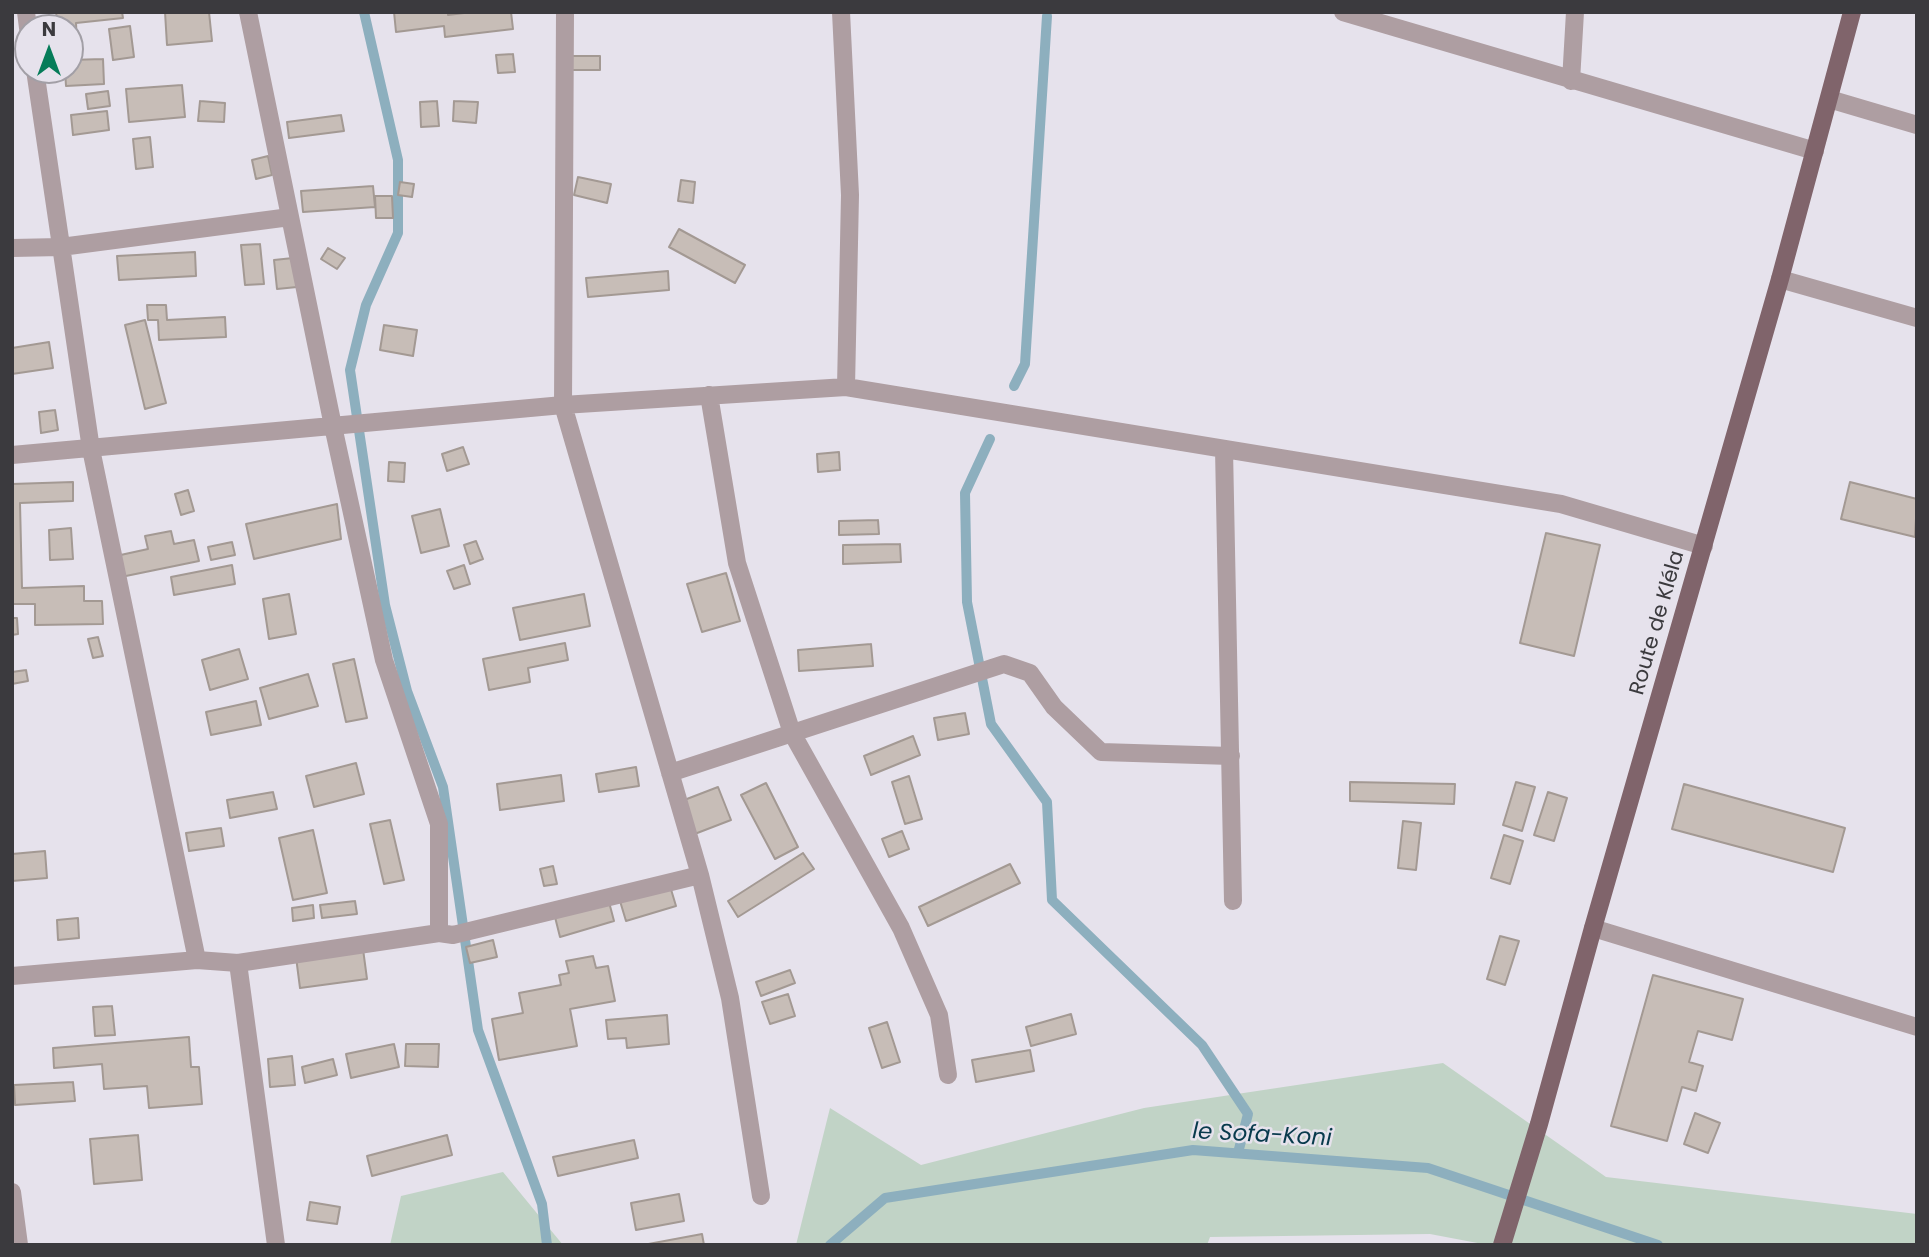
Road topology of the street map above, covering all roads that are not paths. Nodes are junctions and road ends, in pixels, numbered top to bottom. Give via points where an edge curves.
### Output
1 (248, 12) edge
2 (565, 12) edge
3 (841, 12) edge
4 (1343, 12) edge
5 (1575, 12) edge
6 (1852, 12) edge
7 (1571, 81) junction
8 (37, 84) edge
9 (1829, 99) junction
10 (1917, 125) edge
11 (1815, 151) junction
12 (290, 217) junction
13 (61, 247) junction
14 (12, 248) edge
15 (1780, 279) junction
16 (1917, 318) edge
17 (846, 387) junction
18 (709, 396) junction
19 (563, 405) junction
20 (339, 426) junction
21 (91, 449) junction
22 (1224, 449) junction
23 (12, 455) edge
24 (1704, 546) junction
25 (792, 733) junction
26 (1230, 757) junction
27 (670, 773) junction
28 (700, 875) junction
29 (1233, 901) dead end
30 (1593, 928) junction
31 (446, 934) junction
32 (197, 960) junction
33 (238, 963) junction
34 (12, 976) edge
35 (1917, 1027) edge
36 (948, 1075) dead end
37 (12, 1192) edge
38 (761, 1196) dead end
39 (19, 1245) edge
40 (276, 1245) edge
41 (1502, 1245) edge

1 - 12 street
2 - 19 street
3 - 17 street via 850,195
4 - 7 street
5 - 7 street
6 - 9 main road, Route de Kléla
7 - 11 street
8 - 13 street
9 - 10 street
9 - 11 main road, Route de Kléla
11 - 15 main road, Route de Kléla
12 - 13 street
12 - 20 street
13 - 14 street
13 - 21 street
15 - 16 street
15 - 24 main road, Route de Kléla
17 - 18 street
17 - 22 street
18 - 19 street
18 - 25 street via 737,563
19 - 20 street
19 - 27 street
20 - 21 street
20 - 31 street via 384,660 439,824
21 - 23 street
21 - 32 street
22 - 24 street via 1561,504
22 - 26 street
24 - 30 main road, Route de Kléla
25 - 26 street via 1004,664 1030,673 1054,707 1101,752
25 - 27 street
25 - 36 street via 901,928 939,1015
26 - 29 street
27 - 28 street
28 - 31 street
28 - 38 street via 730,998
30 - 35 street
30 - 41 main road, Route de Kléla
31 - 33 street
32 - 33 street
32 - 34 street
33 - 40 street
37 - 39 street

